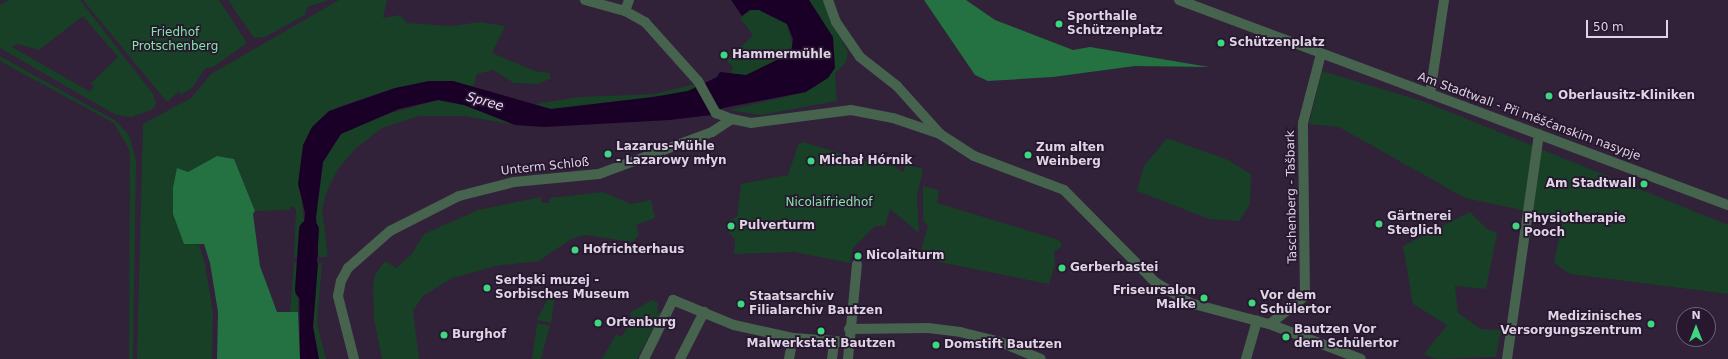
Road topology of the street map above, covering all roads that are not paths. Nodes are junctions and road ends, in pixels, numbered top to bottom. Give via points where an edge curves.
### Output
1 (585, 0) edge
2 (629, 0) edge
3 (828, 0) edge
4 (1179, 0) edge
5 (1444, 0) edge
6 (624, 11) junction
7 (1321, 54) junction
8 (1430, 94) junction
9 (732, 119) junction
10 (940, 134) junction
11 (1540, 134) junction
12 (1728, 205) edge
13 (857, 264) dead end
14 (704, 312) junction
15 (1257, 321) junction
16 (1270, 324) junction
17 (849, 329) junction
18 (793, 338) junction
19 (849, 342) junction
20 (354, 359) edge
21 (644, 359) edge
22 (680, 359) edge
23 (789, 359) edge
24 (832, 359) edge
25 (848, 359) edge
26 (1041, 359) edge
27 (1246, 359) edge
28 (1361, 359) edge
29 (1507, 359) edge

1 - 6 street
2 - 6 street
3 - 10 street via 836,22 860,57 897,86
4 - 7 street, Am Stadtwall - Při měšćanskim nasypje
5 - 8 street
6 - 9 street via 645,22 698,81 716,113
7 - 8 street, Am Stadtwall - Při měšćanskim nasypje
7 - 16 street, Taschenberg - Tašbark via 1304,123 1305,296
8 - 11 street, Am Stadtwall - Při měšćanskim nasypje
9 - 10 street via 751,123 851,110 871,112
9 - 20 street, Unterm Schloß via 712,132 599,174 514,182 459,196 390,231 348,268 340,281 338,296
10 - 15 street via 974,156 1064,190 1142,272 1173,294 1213,310
11 - 12 street, Am Stadtwall - Při měšćanskim nasypje
11 - 29 street
13 - 17 street
14 - 18 street via 734,325
14 - 21 street via 673,300
14 - 22 street
15 - 16 street
15 - 27 street
16 - 28 street
17 - 19 street
17 - 26 street via 928,328 960,332 1000,342
18 - 19 street
18 - 23 street
19 - 25 street
24 - 25 street via 834,342 849,342

